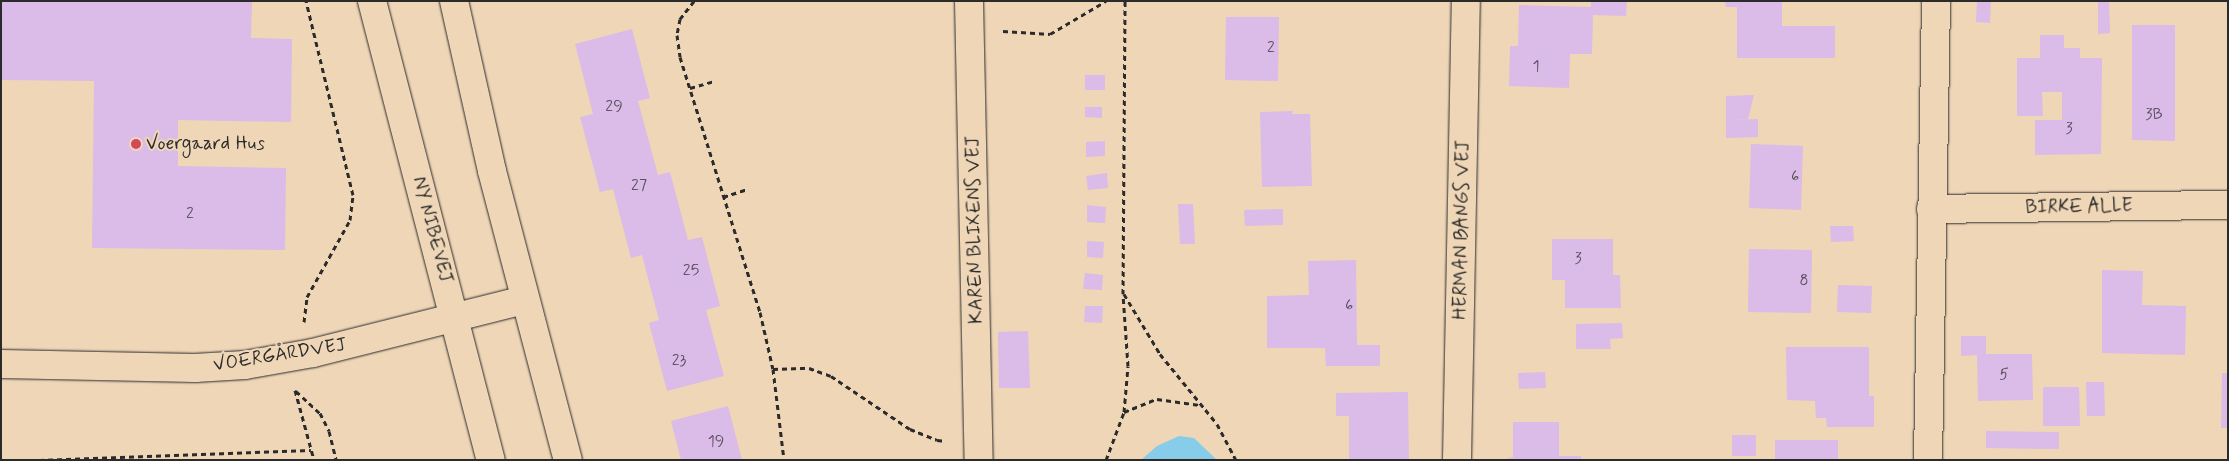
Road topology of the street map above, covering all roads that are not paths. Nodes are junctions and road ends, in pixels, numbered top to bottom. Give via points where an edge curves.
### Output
1 (372, 1) edge
2 (437, 1) edge
3 (454, 1) edge
4 (969, 1) edge
5 (1466, 1) edge
6 (1936, 1) edge
7 (470, 84) junction
8 (2228, 205) edge
9 (1931, 209) junction
10 (524, 300) junction
11 (455, 318) junction
12 (1, 364) edge
13 (979, 451) edge
14 (491, 460) edge
15 (568, 460) edge
16 (1457, 460) edge
17 (1928, 460) edge

1 - 11 street, NY NIBEVEJ
2 - 7 street
3 - 7 street
4 - 13 street, KAREN BLIXENS VEJ
5 - 16 street, HERMAN BANGS VEJ
6 - 9 street
7 - 10 street
8 - 9 street, BIRKE ALLE
9 - 17 street
10 - 11 street, VOERGÅRDVEJ
10 - 15 street
11 - 12 street, VOERGÅRDVEJ via 313,353 245,364 194,368
11 - 14 street, NY NIBEVEJ

